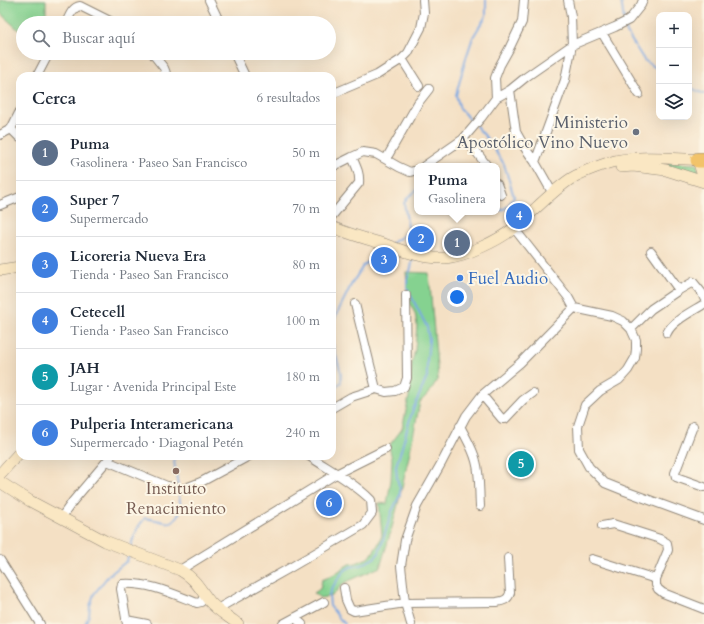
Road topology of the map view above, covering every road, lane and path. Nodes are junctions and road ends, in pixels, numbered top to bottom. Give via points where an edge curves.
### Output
1 (209, 0) edge
2 (423, 0) edge
3 (524, 0) edge
4 (568, 0) edge
5 (643, 0) edge
6 (70, 16) edge
7 (100, 16) edge
8 (217, 16) edge
9 (602, 33) junction
10 (572, 45) junction
11 (402, 59) junction
12 (46, 60) edge
13 (158, 60) edge
14 (237, 60) edge
15 (41, 72) edge
16 (166, 72) edge
17 (243, 72) edge
18 (419, 86) dead end
19 (430, 89) dead end
20 (510, 90) junction
21 (336, 92) edge
22 (639, 94) dead end
23 (496, 98) junction
24 (16, 120) edge
25 (11, 130) junction
26 (16, 134) edge
27 (0, 135) edge
28 (465, 136) junction
29 (352, 157) junction
30 (386, 159) junction
31 (702, 160) edge
32 (535, 162) junction
33 (428, 163) edge
34 (485, 163) edge
35 (336, 165) edge
36 (414, 171) edge
37 (704, 179) edge
38 (704, 182) edge
39 (552, 192) junction
40 (16, 199) edge
41 (0, 205) edge
42 (336, 211) edge
43 (336, 228) edge
44 (518, 232) junction
45 (652, 251) dead end
46 (424, 258) junction
47 (16, 268) edge
48 (0, 270) edge
49 (679, 290) junction
50 (406, 294) dead end
51 (704, 298) edge
52 (355, 304) dead end
53 (704, 304) edge
54 (574, 308) junction
55 (631, 329) junction
56 (667, 333) dead end
57 (376, 389) junction
58 (533, 394) dead end
59 (482, 395) junction
60 (336, 406) edge
61 (460, 426) junction
62 (693, 426) dead end
63 (386, 449) dead end
64 (16, 456) edge
65 (108, 460) edge
66 (111, 460) edge
67 (242, 460) edge
68 (315, 460) edge
69 (0, 474) edge
70 (336, 474) junction
71 (0, 482) edge
72 (704, 487) edge
73 (480, 506) dead end
74 (61, 518) junction
75 (704, 520) edge
76 (602, 526) dead end
77 (508, 558) dead end
78 (592, 559) dead end
79 (0, 560) edge
80 (180, 570) junction
81 (656, 579) junction
82 (344, 588) dead end
83 (205, 595) junction
84 (324, 602) dead end
85 (405, 603) junction
86 (217, 609) junction
87 (704, 609) edge
88 (295, 618) junction
89 (126, 622) edge
90 (40, 624) edge
91 (147, 624) edge
92 (238, 624) edge
93 (283, 624) edge
94 (302, 624) edge
95 (411, 624) edge

1 - 8 street
2 - 11 street via 421,28
3 - 23 street via 522,22 495,78
4 - 10 street
5 - 9 street via 629,20
6 - 7 street via 76,6
9 - 10 street
9 - 22 street
10 - 20 street
10 - 32 street via 564,80
11 - 18 street
11 - 21 street via 377,75
12 - 15 street
13 - 16 street
14 - 17 street
19 - 30 street via 418,103
20 - 23 street
20 - 32 street via 516,132
23 - 28 street
24 - 25 street
25 - 26 street
25 - 27 street
28 - 33 street
28 - 34 street
29 - 30 street via 363,152
29 - 35 street
29 - 42 street via 360,176 359,183
30 - 36 street via 410,172
31 - 37 street
31 - 39 street via 621,160 570,179
32 - 39 street
38 - 44 street via 666,170 633,166 610,168 570,186
39 - 46 street via 513,228 483,246 445,258
40 - 41 street
43 - 46 street via 402,256
44 - 46 street via 487,250 461,259 446,262
44 - 54 street via 568,296
45 - 49 street
47 - 48 street
49 - 51 street via 693,282
49 - 55 street via 651,309
50 - 57 street via 407,378 404,387 394,391
52 - 57 street
53 - 56 street via 674,324
54 - 55 street via 612,316 623,321
54 - 59 street via 520,363
55 - 75 street via 636,340 635,358 618,380 584,405 578,426 579,449 589,467 605,483
57 - 60 street via 351,397
58 - 59 street via 523,400 505,419 502,419
59 - 61 street
61 - 73 street via 477,462
61 - 85 street via 417,506 405,540 401,566
62 - 72 street via 675,473 676,477
63 - 70 street
64 - 69 street
65 - 74 street
66 - 67 street via 167,486 183,489
68 - 70 street
70 - 80 street
70 - 86 street via 351,482 371,500 372,513 363,525
71 - 74 street
74 - 80 street via 105,541
76 - 81 street via 613,524 668,543 668,550
77 - 85 street via 510,594 506,600
78 - 81 street
79 - 90 street
80 - 83 street via 195,582
81 - 87 street via 658,589 663,593
82 - 85 street via 346,600 354,612
83 - 86 street
83 - 89 street via 201,602 197,603 159,589 137,584 122,584
84 - 88 street
85 - 95 street
86 - 92 street
88 - 93 street
88 - 94 street
89 - 91 street

